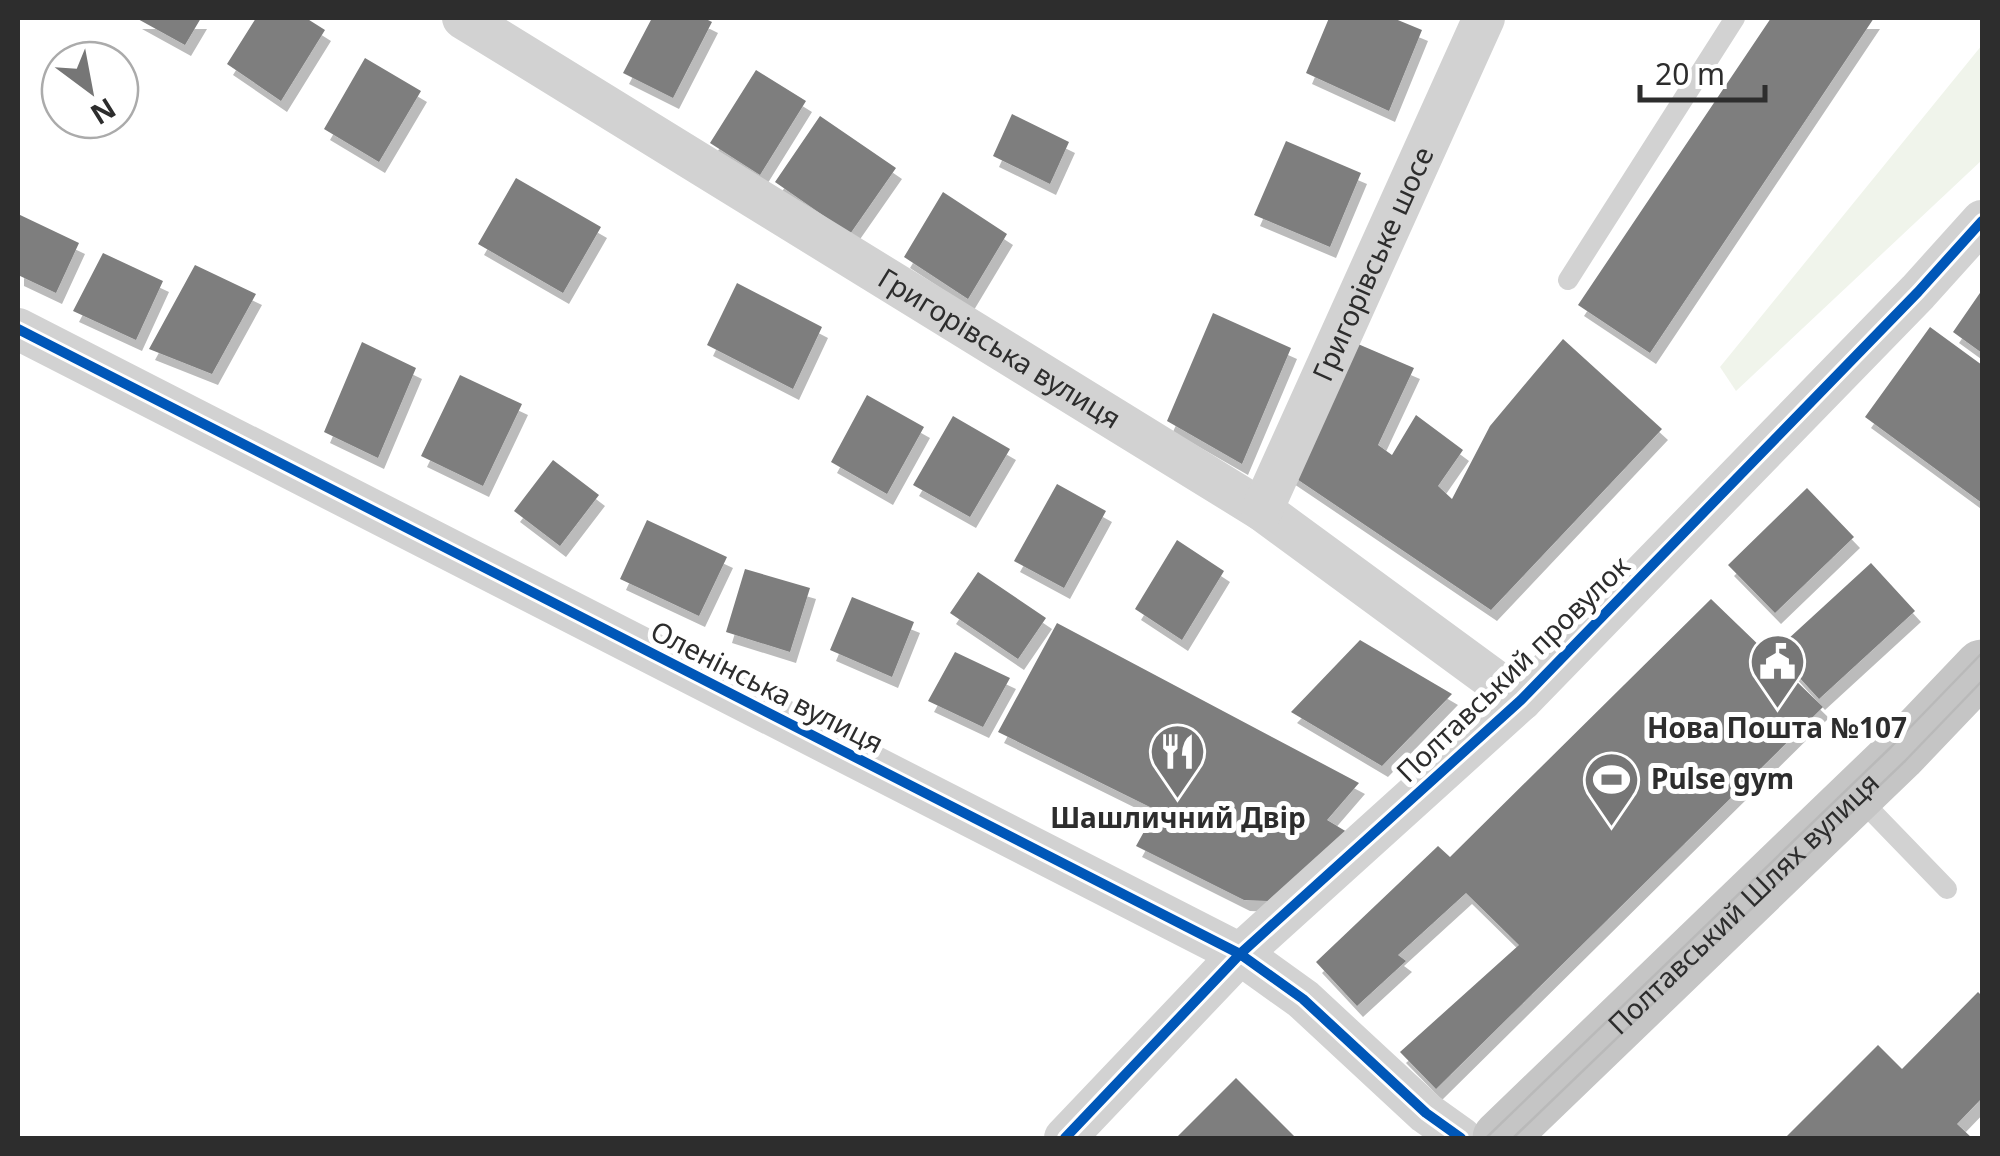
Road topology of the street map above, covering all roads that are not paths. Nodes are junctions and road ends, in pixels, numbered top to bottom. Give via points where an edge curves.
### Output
1 (463, 18) edge
2 (1484, 18) edge
3 (1735, 18) edge
4 (1982, 221) edge
5 (1568, 280) dead end
6 (18, 329) edge
7 (1262, 510) junction
8 (1982, 667) edge
9 (1521, 700) junction
10 (1856, 795) junction
11 (1947, 889) dead end
12 (1240, 954) junction
13 (1064, 1138) edge
14 (1460, 1138) edge
15 (1500, 1138) edge

1 - 7 street, Григорівська вулиця
2 - 7 street, Григорівське шосе
3 - 5 lane
4 - 9 street, Полтавський провулок
6 - 12 street, Оленінська вулиця
7 - 9 street, Григорівська вулиця
8 - 10 main road, Полтавський Шлях вулиця
9 - 12 street, Полтавський провулок
10 - 11 lane
10 - 15 main road, Полтавський Шлях вулиця
12 - 13 street, Полтавський провулок
12 - 14 street, Оленінська вулиця via 1302,999

